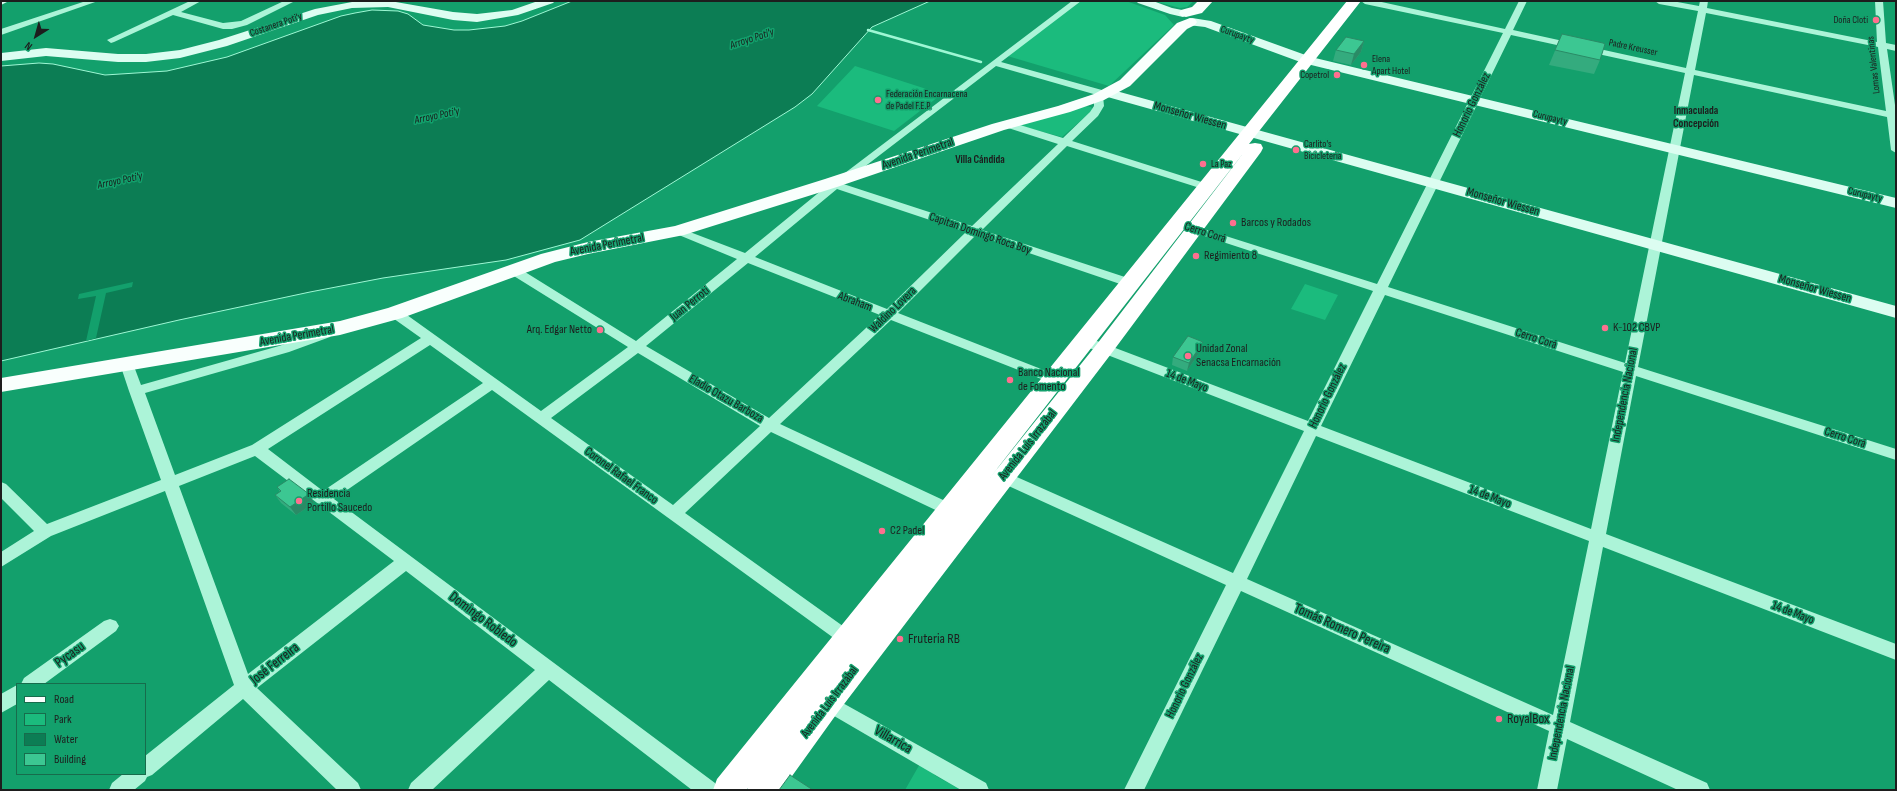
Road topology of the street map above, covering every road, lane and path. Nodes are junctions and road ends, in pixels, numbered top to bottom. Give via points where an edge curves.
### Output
1 (94, 1) edge
2 (291, 1) edge
3 (1077, 1) edge
4 (1142, 1) edge
5 (1354, 1) edge
6 (1368, 1) edge
7 (1523, 1) edge
8 (1659, 1) edge
9 (1879, 1) edge
10 (190, 2) edge
11 (543, 2) edge
12 (1703, 5) edge
13 (172, 12) junction
14 (1190, 17) edge
15 (1, 32) edge
16 (1508, 32) junction
17 (111, 40) dead end
18 (1882, 45) junction
19 (1896, 48) edge
20 (1, 57) edge
21 (1315, 61) junction
22 (994, 63) junction
23 (1690, 72) junction
24 (1105, 95) junction
25 (1474, 100) junction
26 (1894, 116) edge
27 (1006, 124) junction
28 (1257, 134) junction
29 (1064, 143) junction
30 (1674, 149) junction
31 (1896, 150) edge
32 (836, 182) junction
33 (1433, 183) junction
34 (1207, 186) junction
35 (1896, 203) edge
36 (1186, 227) junction
37 (678, 231) junction
38 (973, 232) junction
39 (1655, 245) junction
40 (746, 259) junction
41 (513, 270) junction
42 (1130, 284) junction
43 (1381, 289) junction
44 (1896, 312) edge
45 (395, 313) junction
46 (888, 315) junction
47 (340, 328) junction
48 (430, 339) junction
49 (1094, 345) junction
50 (637, 347) junction
51 (127, 364) junction
52 (1630, 370) junction
53 (1054, 379) junction
54 (493, 383) junction
55 (1, 385) edge
56 (136, 391) junction
57 (541, 418) junction
58 (770, 424) junction
59 (1312, 429) junction
60 (257, 450) junction
61 (1896, 455) edge
62 (993, 473) junction
63 (170, 485) junction
64 (1, 488) edge
65 (323, 499) junction
66 (950, 510) junction
67 (674, 514) junction
68 (45, 532) junction
69 (1597, 538) junction
70 (1, 560) edge
71 (406, 561) junction
72 (1236, 582) junction
73 (110, 626) dead end
74 (848, 639) junction
75 (1896, 652) edge
76 (548, 669) junction
77 (31, 683) edge
78 (244, 688) junction
79 (16, 694) edge
80 (817, 697) junction
81 (1, 705) edge
82 (1560, 727) junction
83 (146, 767) edge
84 (137, 775) edge
85 (119, 790) edge
86 (351, 790) edge
87 (418, 790) edge
88 (708, 790) edge
89 (728, 790) edge
90 (763, 790) edge
91 (978, 790) edge
92 (1134, 790) edge
93 (1547, 790) edge
94 (1700, 790) edge

1 - 15 street
2 - 13 street via 232,26 223,26
3 - 22 street, Juan Perroti
4 - 14 street, Curupayty
5 - 21 highway
6 - 16 street, Padre Kreusser
6 - 21 highway
7 - 16 street, Honorio González
8 - 12 street
9 - 18 street, Lomas Valentinas
10 - 13 street
11 - 20 street, Costanera Poti'y via 514,13 477,18 388,4 352,5 315,12 223,43 180,54 118,58 46,52
12 - 18 street
12 - 23 street, Independencia Nacional
13 - 17 street
14 - 21 street, Curupayty
14 - 24 main road, Avenida Perimetral via 1125,83
16 - 23 street, Padre Kreusser
16 - 25 street, Honorio González
18 - 19 street
18 - 26 street, Lomas Valentinas
21 - 25 street, Curupayty
21 - 28 highway
22 - 24 street
22 - 32 street, Juan Perroti
23 - 26 street, Padre Kreusser
23 - 30 street, Independencia Nacional
24 - 27 main road, Avenida Perimetral via 1064,110
24 - 28 street, Monseñor Wiessen
24 - 29 street, Waldino Lovera via 1094,114
25 - 30 street, Curupayty
25 - 33 street, Honorio González
26 - 31 street, Lomas Valentinas
27 - 29 street
27 - 32 main road, Avenida Perimetral
28 - 33 street, Monseñor Wiessen
28 - 34 highway
28 - 36 highway, Avenida Luis Irrazábal
29 - 34 street
29 - 38 street, Waldino Lovera
30 - 35 street, Curupayty
30 - 39 street, Independencia Nacional
32 - 37 main road, Avenida Perimetral
32 - 38 street, Capitan Domingo Roca Boy
32 - 40 street, Juan Perroti
33 - 39 street, Monseñor Wiessen
33 - 43 street, Honorio González
34 - 36 highway
36 - 42 highway
36 - 43 street, Cerro Corá
36 - 49 highway, Avenida Luis Irrazábal
37 - 40 street, Abraham
37 - 41 main road, Avenida Perimetral via 575,250
38 - 42 street, Capitan Domingo Roca Boy
38 - 46 street, Waldino Lovera
39 - 44 street, Monseñor Wiessen
39 - 52 street, Independencia Nacional
40 - 46 street, Abraham
40 - 50 street, Juan Perroti
41 - 45 main road, Avenida Perimetral
41 - 50 street, Eladio Otazu Barboza
42 - 49 highway
43 - 52 street, Cerro Corá
43 - 59 street, Honorio González
45 - 47 main road, Avenida Perimetral
45 - 48 street, Coronel Rafael Franco
46 - 53 street, Abraham
46 - 58 street, Waldino Lovera
47 - 51 main road, Avenida Perimetral
47 - 56 street via 284,349
48 - 54 street, Coronel Rafael Franco
48 - 60 street
49 - 53 highway
49 - 59 street, 14 de Mayo
49 - 62 highway, Avenida Luis Irrazábal
50 - 57 street, Juan Perroti
50 - 58 street, Eladio Otazu Barboza
51 - 55 main road, Avenida Perimetral
51 - 56 street
52 - 61 street, Cerro Corá
52 - 69 street, Independencia Nacional
53 - 62 highway
54 - 57 street, Coronel Rafael Franco
54 - 65 street
56 - 63 street
57 - 67 street, Coronel Rafael Franco
58 - 66 street, Eladio Otazu Barboza
58 - 67 street, Waldino Lovera
59 - 69 street, 14 de Mayo
59 - 72 street, Honorio González
60 - 63 street
60 - 65 street, Domingo Robledo
62 - 66 highway
62 - 72 street, Tomás Romero Pereira
62 - 80 highway, Avenida Luis Irrazábal
63 - 68 street
63 - 78 street
64 - 68 street
65 - 71 street, Domingo Robledo
66 - 74 highway
67 - 74 street, Coronel Rafael Franco
68 - 70 street
69 - 75 street, 14 de Mayo
69 - 82 street, Independencia Nacional
71 - 76 street, Domingo Robledo
71 - 78 street, José Ferreira
72 - 82 street, Tomás Romero Pereira
72 - 92 street, Honorio González
73 - 77 street, Pycasu
74 - 80 highway
76 - 87 street
76 - 88 street, Domingo Robledo
78 - 83 street, José Ferreira
78 - 86 street
79 - 81 street
80 - 89 highway
80 - 90 highway, Avenida Luis Irrazábal
80 - 91 street, Villarrica
82 - 93 street, Independencia Nacional
82 - 94 street, Tomás Romero Pereira
84 - 85 street

